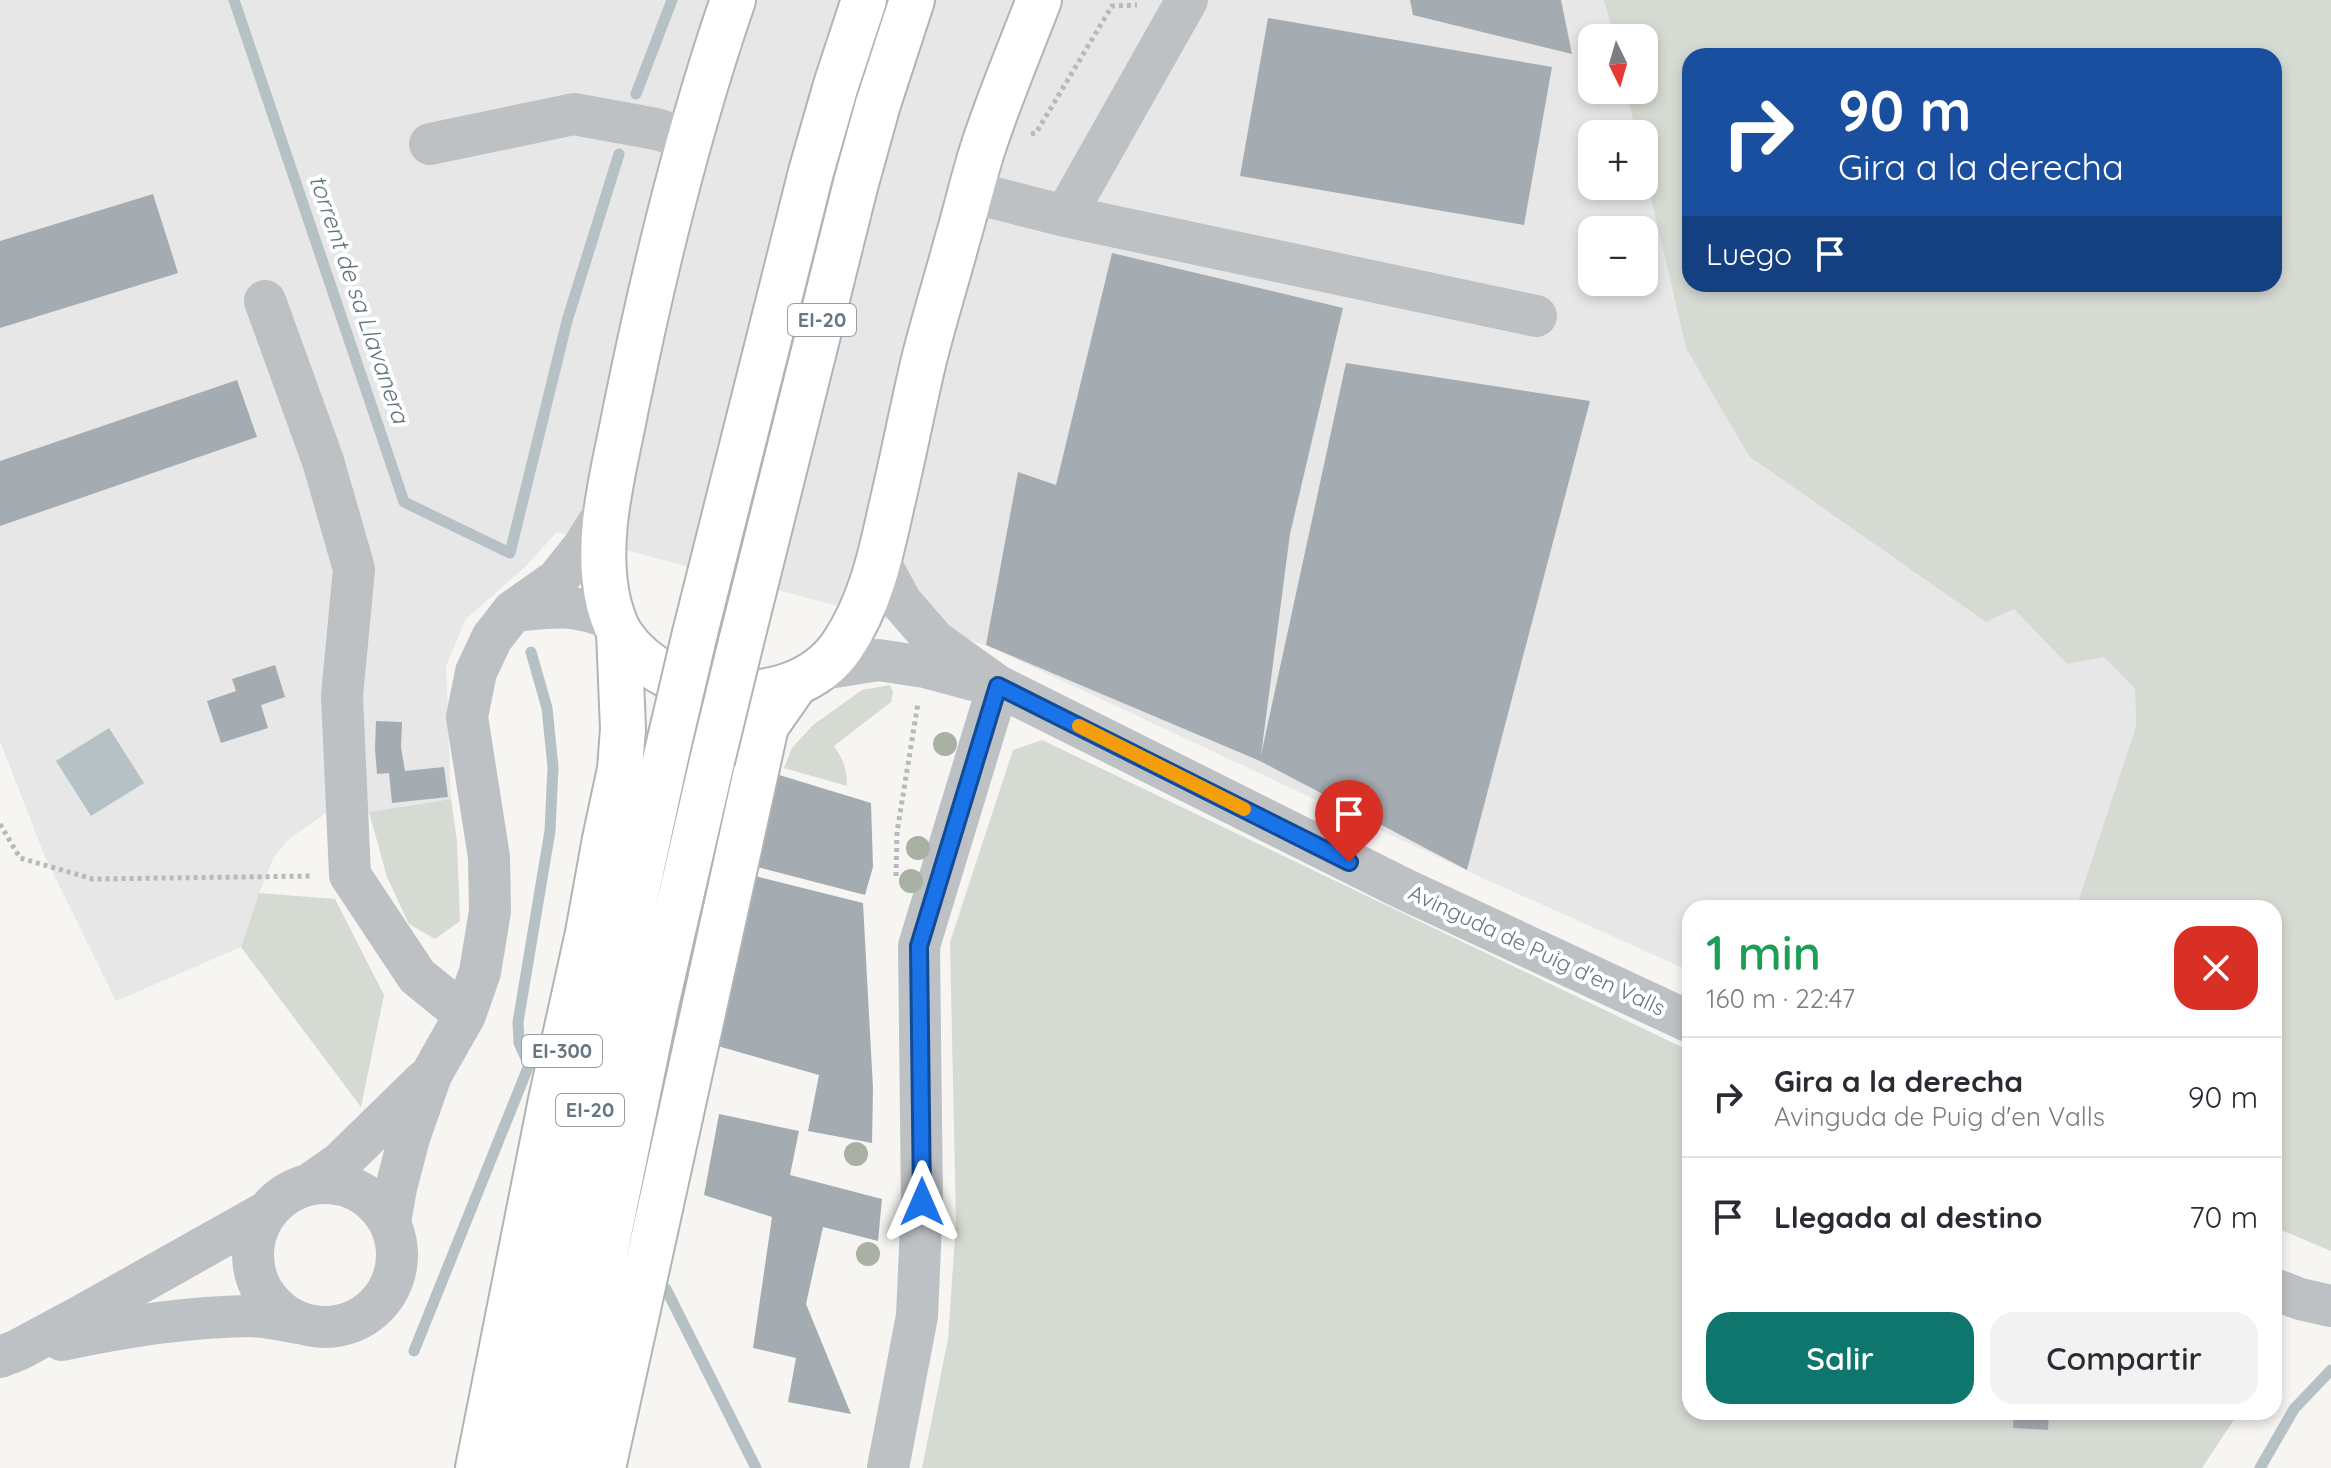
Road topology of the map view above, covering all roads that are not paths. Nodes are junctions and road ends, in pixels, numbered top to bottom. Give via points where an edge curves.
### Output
1 (733, 0) edge
2 (864, 0) edge
3 (912, 0) edge
4 (1039, 0) edge
5 (1187, 0) edge
6 (689, 139) junction
7 (430, 144) dead end
8 (971, 192) junction
9 (1065, 216) junction
10 (265, 301) dead end
11 (1536, 316) dead end
12 (606, 511) junction
13 (880, 563) junction
14 (513, 611) junction
15 (616, 626) junction
16 (809, 676) junction
17 (998, 686) junction
18 (465, 1015) junction
19 (1682, 1018) edge
20 (431, 1075) junction
21 (310, 1184) junction
22 (268, 1211) junction
23 (390, 1222) junction
24 (2282, 1291) edge
25 (2331, 1306) edge
26 (298, 1323) junction
27 (9, 1354) edge
28 (478, 1468) edge
29 (518, 1468) edge
30 (561, 1468) edge
31 (603, 1468) edge
32 (888, 1468) edge

1 - 6 main road, EI-300
2 - 29 main road, EI-20, bridge via 811,172 695,633 610,1011
3 - 30 main road, EI-20, bridge via 856,183 712,761
4 - 8 main road
5 - 9 street
6 - 7 street via 574,114
6 - 12 main road, EI-300 via 648,302
8 - 9 street
8 - 13 main road via 924,362
9 - 11 street
10 - 18 street via 323,461 354,569 342,696 350,875 417,976
12 - 14 street via 557,580
12 - 15 main road, EI-300 via 604,574
13 - 16 main road via 863,612 840,649
13 - 17 street, Avinguda de Puig d'en Valls via 901,602 935,641
14 - 15 street via 571,606 594,611
14 - 18 street via 476,672 467,717 489,857 490,911 480,972
15 - 16 main road, EI-300 via 646,662 680,681 714,690 769,690
15 - 28 main road, EI-300 via 623,729 620,769
16 - 17 street, Avinguda de Puig d'en Valls via 878,660
16 - 31 main road via 766,726
17 - 19 street, Avinguda de Puig d'en Valls via 1404,889
17 - 32 street via 919,946 922,1202 917,1316
18 - 20 street
20 - 21 street via 340,1163
20 - 23 street via 409,1138
21 - 22 street
21 - 23 street via 348,1186 365,1194
22 - 26 street via 253,1246 258,1284 268,1300
22 - 27 street
23 - 26 street via 397,1265 379,1304 342,1326
24 - 25 street
26 - 27 street via 251,1316 180,1321 90,1334

